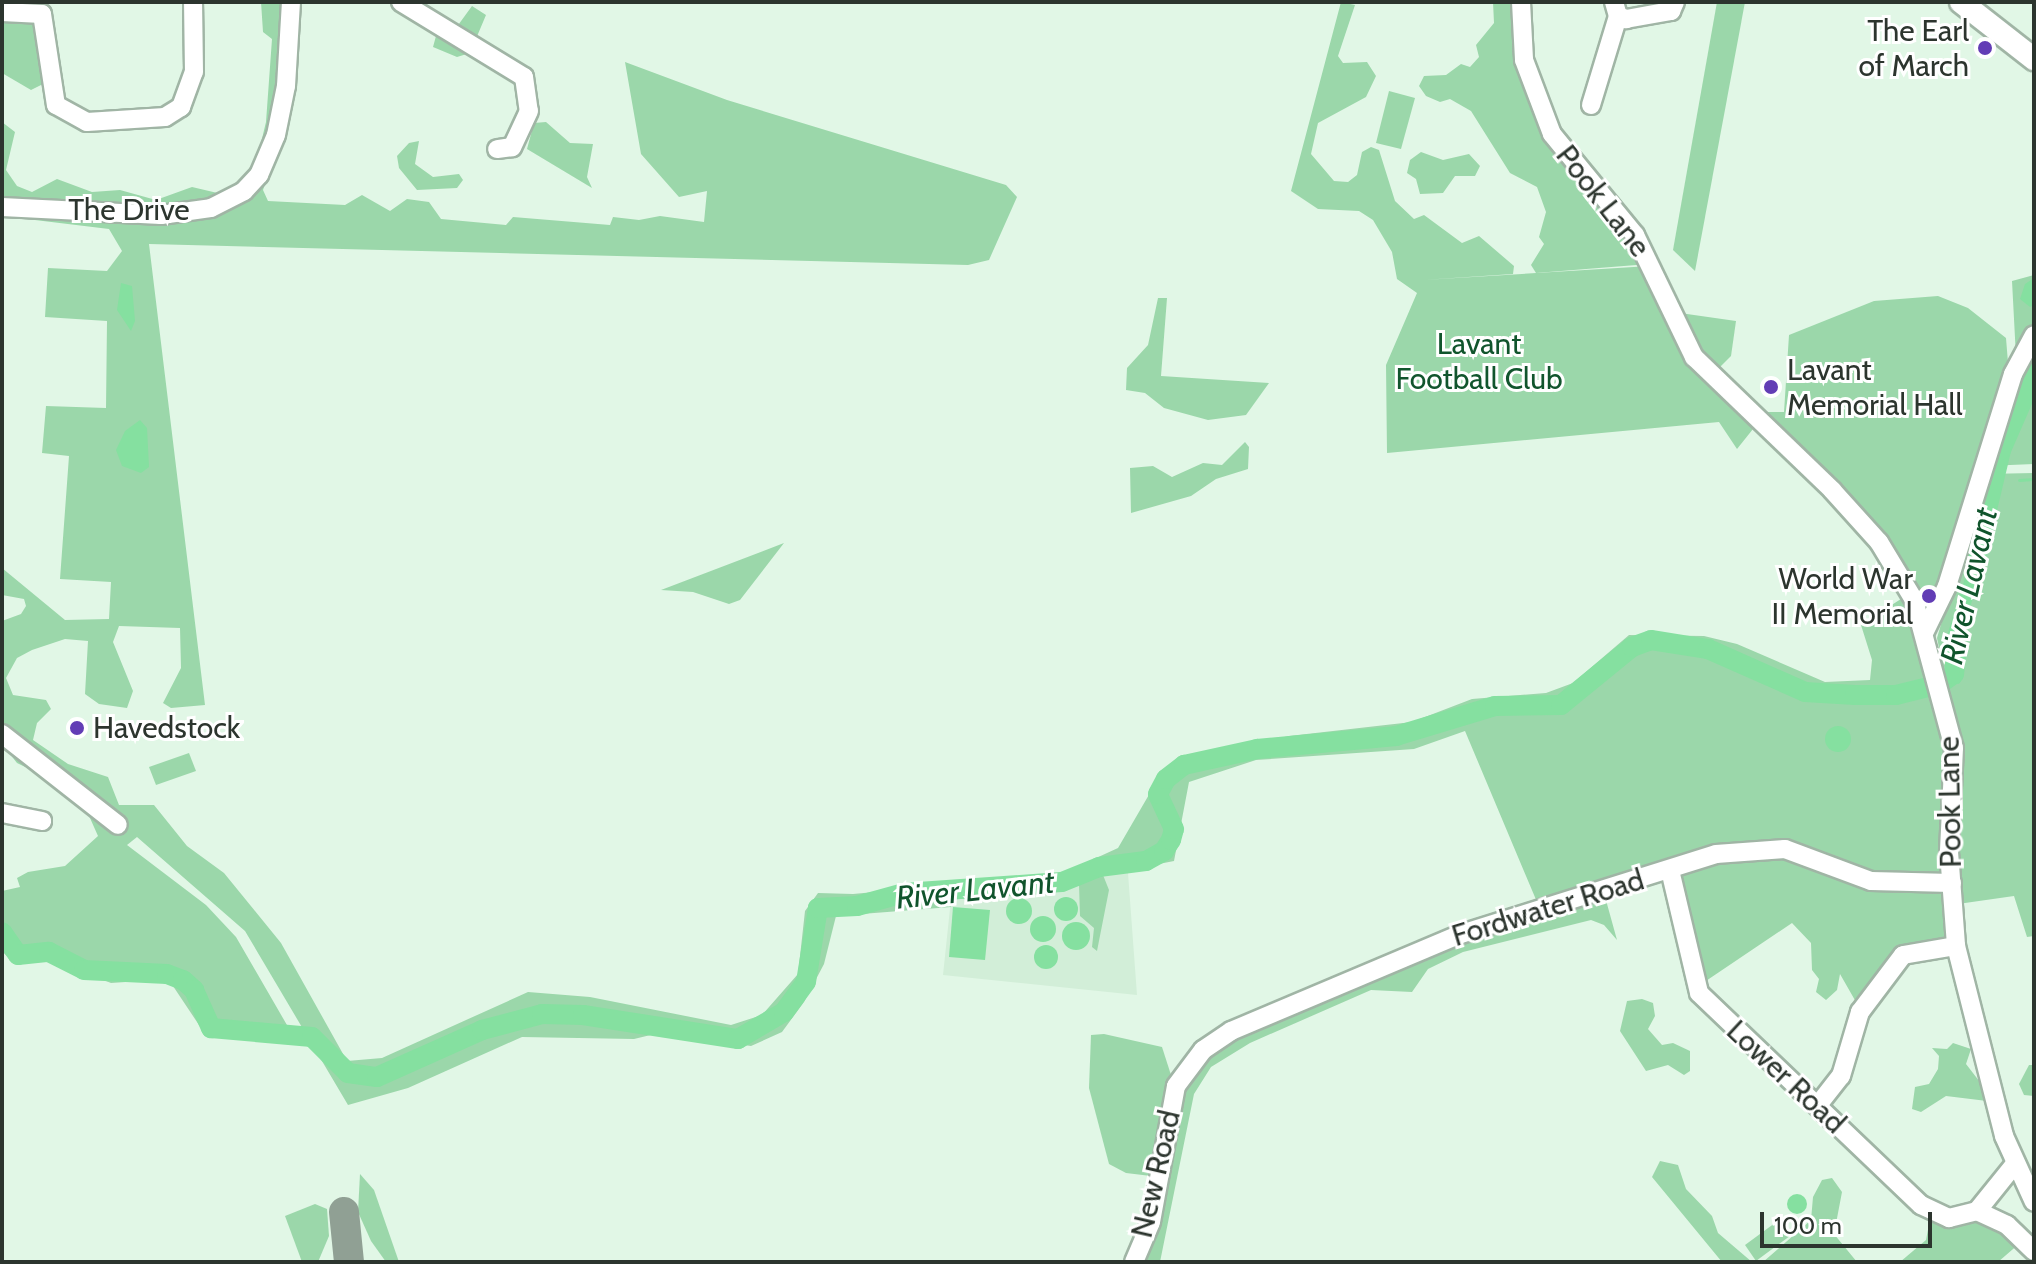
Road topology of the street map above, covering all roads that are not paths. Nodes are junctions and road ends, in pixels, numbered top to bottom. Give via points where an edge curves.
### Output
1 (193, 2) edge
2 (291, 2) edge
3 (401, 2) edge
4 (1521, 2) edge
5 (1675, 2) edge
6 (1961, 2) edge
7 (46, 8) edge
8 (1616, 9) edge
9 (2, 12) edge
10 (2034, 59) edge
11 (1591, 105) dead end
12 (497, 149) dead end
13 (2, 207) edge
14 (2034, 335) edge
15 (1925, 631) junction
16 (2, 734) edge
17 (2, 813) edge
18 (42, 821) dead end
19 (118, 825) dead end
20 (1670, 870) junction
21 (1952, 883) junction
22 (1956, 946) junction
23 (1176, 1086) joint
24 (1818, 1105) junction
25 (2014, 1165) junction
26 (2034, 1202) edge
27 (1977, 1211) junction
28 (2034, 1251) edge
29 (1134, 1262) edge

1 - 7 street via 196,35 190,92 181,107 165,117 87,122 56,105
2 - 13 street, The Drive via 286,86 276,135 259,175 244,191 211,208 176,214
3 - 12 street via 524,77 529,111 512,147
4 - 15 street, Pook Lane via 1524,60 1552,134 1635,235 1694,357 1879,542 1900,572
5 - 8 street via 1662,13
6 - 10 main road
7 - 9 street
8 - 11 street
14 - 15 street via 2013,374 1947,586
15 - 21 street, Pook Lane via 1954,748
16 - 19 street
17 - 18 street
20 - 21 street, Fordwater Road via 1716,854 1785,849 1871,881
20 - 23 street, Fordwater Road via 1551,903 1383,963 1231,1031 1203,1050
20 - 24 street, Lower Road via 1699,993
21 - 22 street, Pook Lane
22 - 24 street via 1903,955 1860,1012 1841,1076
22 - 25 street, Pook Lane via 1981,1057
23 - 29 street, New Road via 1151,1222
24 - 27 street, Lower Road via 1932,1213 1949,1218
25 - 26 street, Pook Lane
25 - 27 street
27 - 28 street via 2007,1225

